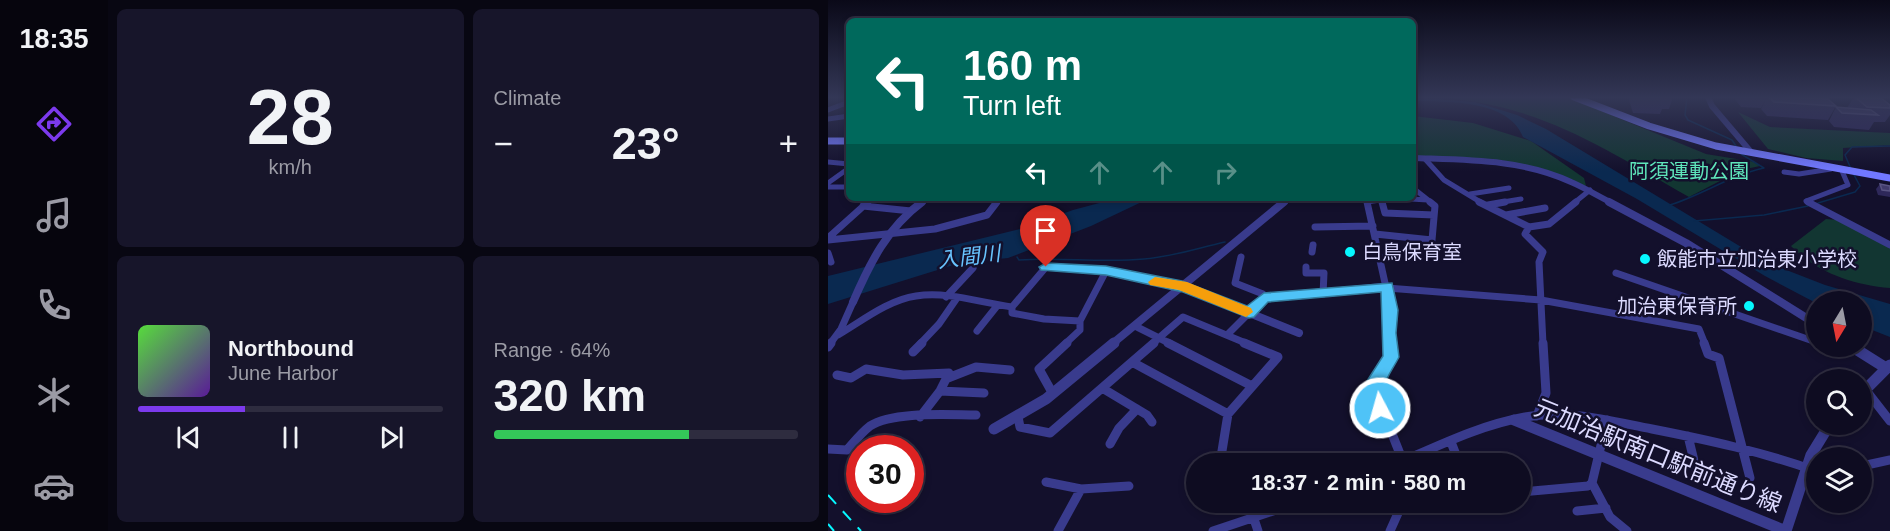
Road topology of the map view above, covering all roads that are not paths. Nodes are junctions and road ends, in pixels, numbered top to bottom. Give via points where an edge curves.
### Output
1 (1638, 122) edge
2 (1725, 122) edge
3 (828, 141) edge
4 (846, 141) edge
5 (1751, 152) junction
6 (1416, 158) edge
7 (1425, 159) junction
8 (828, 162) edge
9 (846, 165) edge
10 (846, 169) edge
11 (1831, 169) junction
12 (1844, 171) junction
13 (1784, 172) dead end
14 (1890, 178) edge
15 (828, 185) edge
16 (846, 187) edge
17 (1509, 188) dead end
18 (1416, 190) edge
19 (1590, 190) junction
20 (1469, 194) junction
21 (1416, 200) edge
22 (1428, 200) junction
23 (1521, 200) dead end
24 (869, 201) edge
25 (923, 201) edge
26 (998, 201) edge
27 (1285, 201) edge
28 (1367, 201) edge
29 (1382, 201) edge
30 (1488, 205) junction
31 (863, 206) junction
32 (1545, 208) dead end
33 (911, 211) junction
34 (1434, 215) junction
35 (1506, 215) junction
36 (1315, 227) dead end
37 (1529, 227) junction
38 (1374, 230) junction
39 (887, 234) junction
40 (828, 239) edge
41 (1890, 244) edge
42 (828, 253) edge
43 (1241, 258) dead end
44 (831, 262) dead end
45 (1306, 267) dead end
46 (973, 268) dead end
47 (1106, 271) junction
48 (1616, 273) dead end
49 (1181, 287) junction
50 (1387, 287) junction
51 (1323, 294) junction
52 (946, 297) junction
53 (957, 298) junction
54 (1264, 298) junction
55 (1541, 300) junction
56 (853, 302) joint
57 (997, 306) junction
58 (1012, 308) junction
59 (1249, 313) junction
60 (1806, 318) edge
61 (1080, 321) junction
62 (1135, 326) junction
63 (977, 331) dead end
64 (1299, 333) dead end
65 (837, 335) junction
66 (1227, 335) junction
67 (1159, 338) junction
68 (1806, 339) edge
69 (828, 347) edge
70 (913, 352) dead end
71 (1871, 357) edge
72 (1132, 362) junction
73 (1888, 366) edge
74 (1010, 370) dead end
75 (837, 375) dead end
76 (948, 378) junction
77 (1872, 382) edge
78 (1252, 386) junction
79 (1102, 388) junction
80 (940, 391) junction
81 (984, 393) dead end
82 (1053, 394) junction
83 (1872, 401) edge
84 (1137, 409) junction
85 (1228, 414) junction
86 (976, 415) dead end
87 (1537, 416) junction
88 (920, 417) junction
89 (1018, 417) junction
90 (1514, 420) junction
91 (1607, 420) junction
92 (1152, 422) dead end
93 (1890, 422) edge
94 (994, 429) dead end
95 (1688, 436) junction
96 (1451, 442) junction
97 (1110, 444) dead end
98 (1741, 446) junction
99 (828, 449) edge
100 (1222, 453) edge
101 (1397, 453) edge
102 (1424, 453) edge
103 (1455, 453) edge
104 (1598, 454) junction
105 (1890, 460) edge
106 (1872, 464) edge
107 (1806, 467) edge
108 (1697, 473) dead end
109 (1750, 478) dead end
110 (1806, 481) edge
111 (1046, 482) dead end
112 (1592, 483) junction
113 (1129, 486) dead end
114 (1082, 489) junction
115 (1531, 491) edge
116 (1606, 508) junction
117 (1577, 511) dead end
118 (1270, 513) edge
119 (1398, 513) edge
120 (1254, 519) junction
121 (1236, 527) edge
122 (1058, 531) edge
123 (1213, 531) edge
124 (1258, 531) edge
125 (1390, 531) edge
126 (1627, 531) edge
127 (1786, 531) edge

1 - 5 main road
2 - 5 street
3 - 4 main road
5 - 11 main road
6 - 7 street
7 - 19 street via 1508,163
7 - 20 street via 1430,169
8 - 9 street
10 - 15 street
11 - 12 main road
11 - 13 street
12 - 14 main road
12 - 41 street via 1848,185 1806,201
15 - 16 street
17 - 20 street
18 - 22 street
19 - 37 street via 1549,224
19 - 60 street via 1686,243
20 - 30 street
21 - 22 street
22 - 34 street via 1435,206
23 - 30 street
24 - 31 street
25 - 33 street
26 - 39 street via 987,215 935,229
27 - 49 street
28 - 38 street
29 - 34 street via 1385,213
30 - 35 street
31 - 33 street
31 - 40 street
32 - 35 street
33 - 39 street
34 - 38 street via 1432,240
35 - 37 street
36 - 38 street
37 - 55 street via 1527,238 1542,249
38 - 50 street
39 - 40 street
39 - 56 street
42 - 44 street
43 - 54 street via 1235,283 1263,294
45 - 51 street via 1306,273 1324,273
46 - 52 street
47 - 49 street
47 - 58 street via 1046,267
47 - 61 street
48 - 68 street
49 - 59 street
49 - 62 street
50 - 51 street
50 - 55 street
50 - 101 street via 1391,357 1376,381 1375,391
51 - 54 street
52 - 53 street
52 - 65 street via 915,296
53 - 57 street
53 - 70 street
54 - 59 street
55 - 87 street via 1546,393
55 - 98 street via 1700,329 1708,354 1719,358
56 - 65 street
57 - 58 street
57 - 63 street
58 - 61 street via 1012,313 1022,316
59 - 64 street
59 - 66 street
61 - 82 street via 1080,330 1039,369
62 - 67 street
62 - 82 street
65 - 69 street
66 - 67 street via 1183,317
66 - 78 street via 1278,357
67 - 72 street
67 - 78 street
71 - 73 street
72 - 79 street
72 - 85 street
73 - 77 street
74 - 76 street via 976,368
75 - 76 street via 851,378 866,369 903,375 950,373
76 - 80 street
78 - 85 street
79 - 84 street
79 - 89 street via 1050,433 1024,429
80 - 81 street
80 - 88 street
82 - 89 street
83 - 93 street
84 - 92 street
84 - 97 street
85 - 100 street
86 - 88 street
87 - 90 street
87 - 91 street
88 - 99 street via 877,423 847,450
89 - 94 street
90 - 96 street via 1481,428
90 - 104 street, 元加治駅南口駅前通り線
91 - 95 street
91 - 104 street
95 - 98 street
95 - 108 street
96 - 102 street
96 - 103 street
98 - 107 street
98 - 109 street
104 - 112 street
104 - 127 street, 元加治駅南口駅前通り線
105 - 106 street
110 - 127 street
111 - 114 street
112 - 115 street
112 - 116 street
113 - 114 street
114 - 122 street
116 - 117 street
116 - 126 street via 1610,517
118 - 120 street
119 - 125 street
120 - 121 street
120 - 124 street
121 - 123 street

